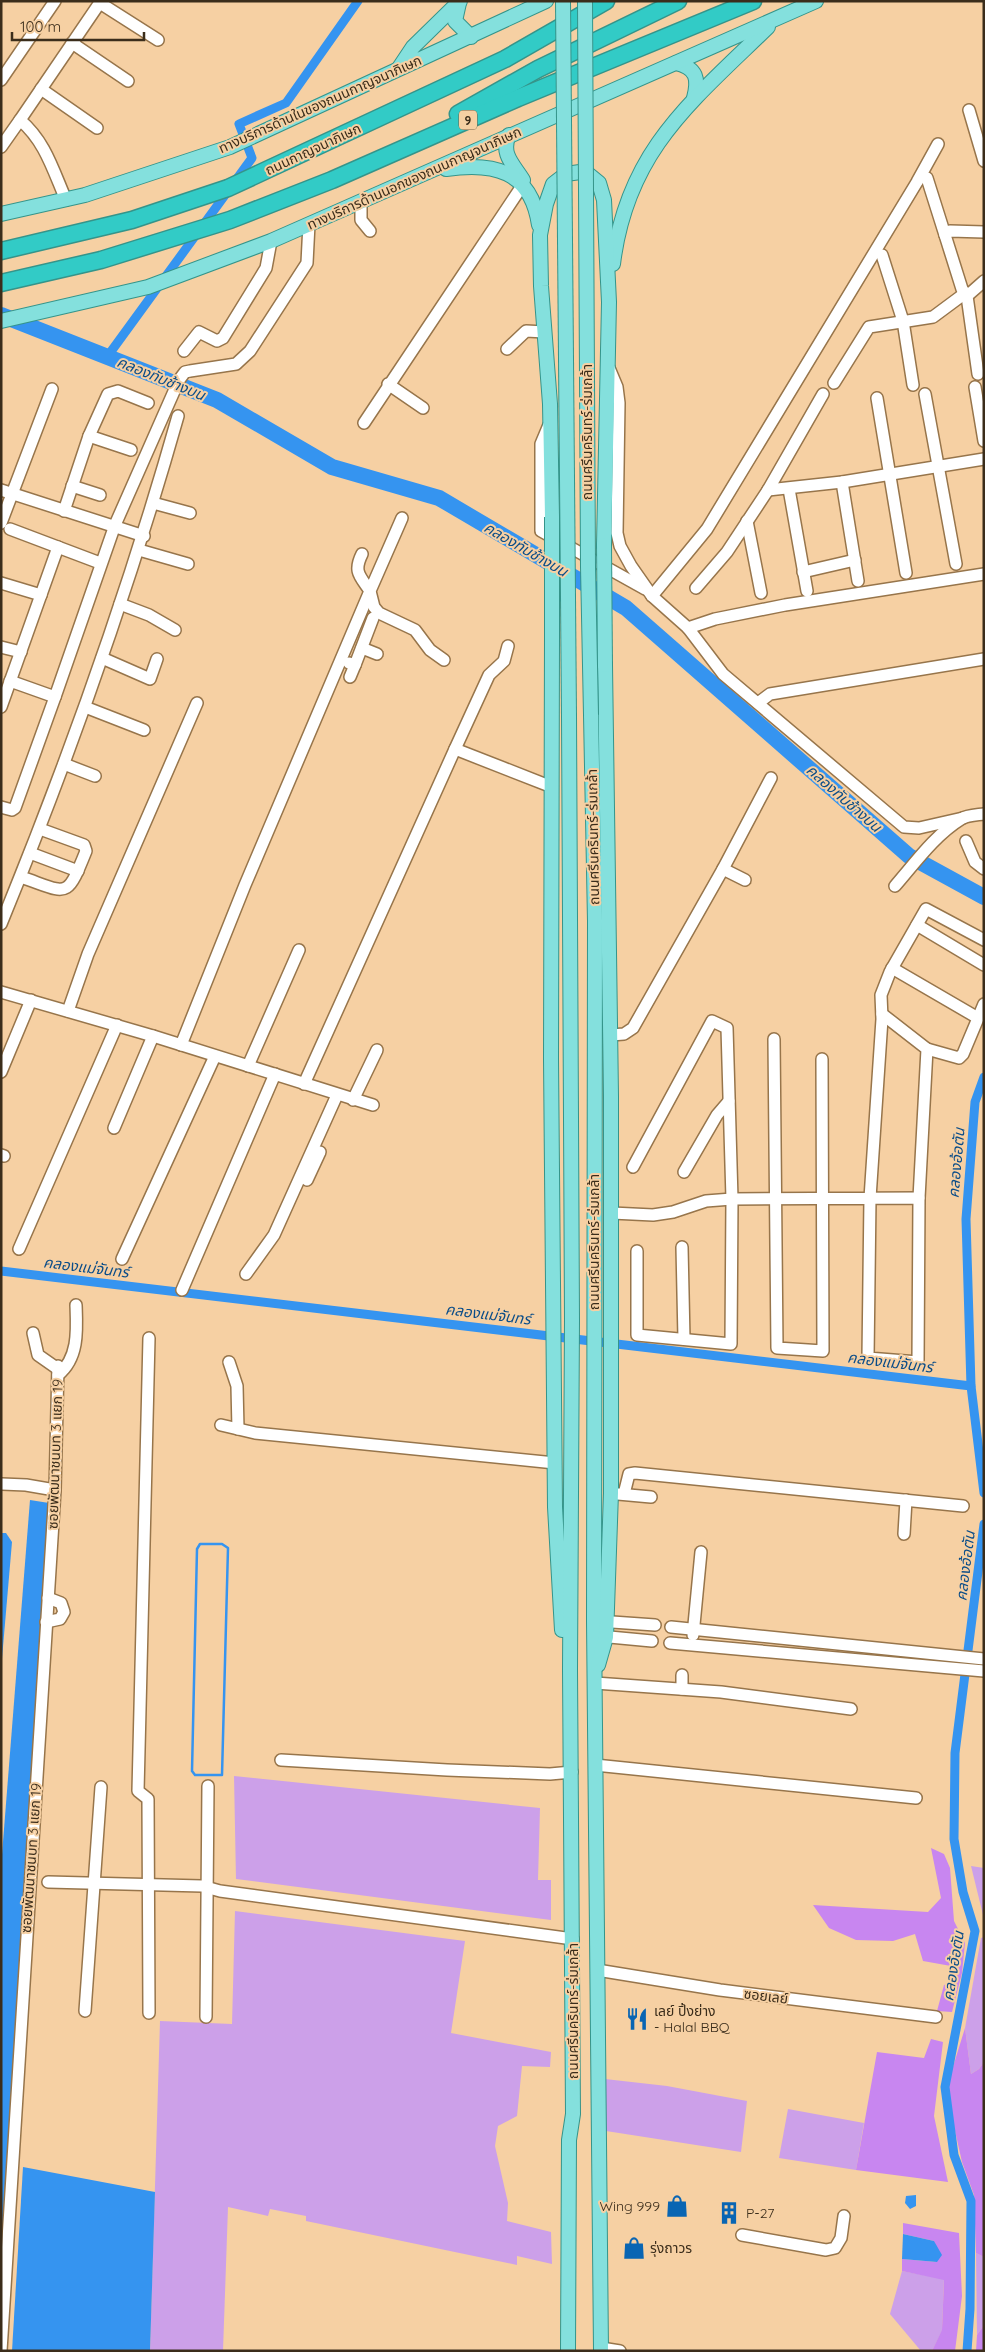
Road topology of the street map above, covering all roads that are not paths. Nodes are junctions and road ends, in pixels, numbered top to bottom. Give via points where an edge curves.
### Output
1 (55, 1) edge
2 (546, 1) edge
3 (564, 1) edge
4 (585, 1) edge
5 (606, 1) edge
6 (678, 1) edge
7 (732, 1) edge
8 (753, 1) edge
9 (816, 1) edge
10 (101, 2) edge
11 (459, 2) edge
12 (776, 20) junction
13 (706, 22) junction
14 (471, 36) junction
15 (158, 40) dead end
16 (72, 43) junction
17 (676, 63) junction
18 (399, 69) junction
19 (1, 80) edge
20 (128, 81) dead end
21 (41, 89) junction
22 (694, 98) junction
23 (969, 110) dead end
24 (20, 120) junction
25 (97, 128) dead end
26 (509, 135) junction
27 (938, 144) dead end
28 (1, 147) edge
29 (392, 152) junction
30 (984, 161) edge
31 (429, 171) junction
32 (927, 178) dead end
33 (522, 186) junction
34 (531, 199) junction
35 (66, 200) junction
36 (361, 201) junction
37 (1, 214) edge
38 (308, 224) junction
39 (370, 231) dead end
40 (984, 232) edge
41 (540, 235) junction
42 (946, 235) junction
43 (271, 241) junction
44 (1, 252) edge
45 (882, 255) dead end
46 (984, 281) edge
47 (1, 283) edge
48 (966, 295) junction
49 (609, 302) junction
50 (1, 321) edge
51 (903, 321) junction
52 (545, 332) junction
53 (507, 349) dead end
54 (184, 351) dead end
55 (978, 374) dead end
56 (834, 382) dead end
57 (388, 384) junction
58 (913, 385) dead end
59 (975, 387) dead end
60 (52, 389) dead end
61 (822, 394) dead end
62 (926, 394) dead end
63 (877, 398) dead end
64 (612, 402) junction
65 (148, 403) dead end
66 (423, 408) dead end
67 (178, 416) dead end
68 (551, 420) junction
69 (364, 423) dead end
70 (89, 436) junction
71 (984, 441) edge
72 (131, 450) dead end
73 (984, 459) edge
74 (938, 466) junction
75 (889, 474) junction
76 (842, 482) junction
77 (72, 486) junction
78 (789, 489) junction
79 (1, 490) edge
80 (768, 490) junction
81 (12, 494) junction
82 (100, 495) dead end
83 (153, 503) junction
84 (64, 511) junction
85 (190, 514) dead end
86 (402, 518) dead end
87 (747, 521) junction
88 (115, 525) junction
89 (6, 526) edge
90 (144, 536) junction
91 (58, 547) junction
92 (139, 550) junction
93 (362, 554) dead end
94 (855, 560) junction
95 (100, 563) junction
96 (188, 564) dead end
97 (956, 564) dead end
98 (803, 572) junction
99 (906, 573) dead end
100 (984, 574) edge
101 (858, 580) dead end
102 (1, 583) edge
103 (696, 588) dead end
104 (370, 591) junction
105 (807, 591) dead end
106 (650, 593) junction
107 (760, 593) dead end
108 (41, 595) junction
109 (120, 604) junction
110 (373, 618) dead end
111 (688, 628) junction
112 (175, 630) dead end
113 (508, 646) dead end
114 (1, 647) edge
115 (362, 648) junction
116 (21, 652) junction
117 (377, 654) dead end
118 (102, 658) junction
119 (158, 659) dead end
120 (984, 659) edge
121 (341, 660) junction
122 (444, 660) dead end
123 (355, 664) junction
124 (350, 677) dead end
125 (10, 681) junction
126 (55, 697) junction
127 (197, 702) dead end
128 (758, 703) junction
129 (1, 707) edge
130 (85, 707) junction
131 (144, 730) dead end
132 (455, 749) junction
133 (64, 764) junction
134 (96, 776) dead end
135 (771, 778) dead end
136 (552, 787) junction
137 (1, 807) edge
138 (984, 814) edge
139 (962, 818) junction
140 (40, 829) junction
141 (966, 841) dead end
142 (30, 854) junction
143 (723, 869) junction
144 (984, 869) edge
145 (78, 871) junction
146 (21, 877) junction
147 (745, 880) dead end
148 (895, 886) dead end
149 (570, 904) junction
150 (595, 921) junction
151 (1, 924) edge
152 (917, 925) junction
153 (984, 940) edge
154 (299, 950) dead end
155 (984, 965) edge
156 (892, 968) junction
157 (1, 992) edge
158 (31, 1000) junction
159 (984, 1004) edge
160 (68, 1011) junction
161 (882, 1014) junction
162 (978, 1018) junction
163 (117, 1025) junction
164 (611, 1035) junction
165 (153, 1036) junction
166 (774, 1039) dead end
167 (181, 1045) junction
168 (927, 1049) junction
169 (377, 1050) dead end
170 (215, 1056) junction
171 (611, 1058) junction
172 (551, 1059) junction
173 (822, 1059) dead end
174 (248, 1066) junction
175 (1, 1072) edge
176 (275, 1074) junction
177 (304, 1084) junction
178 (338, 1095) junction
179 (354, 1100) junction
180 (729, 1102) junction
181 (373, 1106) dead end
182 (114, 1128) dead end
183 (320, 1152) dead end
184 (311, 1162) junction
185 (633, 1167) dead end
186 (684, 1172) dead end
187 (870, 1198) junction
188 (919, 1198) junction
189 (732, 1199) junction
190 (776, 1199) junction
191 (822, 1199) junction
192 (612, 1213) junction
193 (284, 1230) dead end
194 (682, 1247) dead end
195 (19, 1249) dead end
196 (637, 1252) dead end
197 (122, 1259) dead end
198 (246, 1274) dead end
199 (182, 1290) dead end
200 (76, 1305) dead end
201 (32, 1333) dead end
202 (149, 1338) dead end
203 (684, 1340) junction
204 (229, 1362) dead end
205 (58, 1370) junction
206 (221, 1425) dead end
207 (238, 1429) junction
208 (554, 1463) junction
209 (2, 1484) edge
210 (55, 1490) junction
211 (617, 1494) junction
212 (651, 1497) dead end
213 (906, 1500) junction
214 (963, 1506) dead end
215 (904, 1534) dead end
216 (700, 1552) dead end
217 (48, 1598) junction
218 (600, 1621) junction
219 (46, 1622) junction
220 (655, 1626) dead end
221 (671, 1627) dead end
222 (694, 1629) junction
223 (600, 1636) junction
224 (652, 1641) dead end
225 (670, 1643) dead end
226 (692, 1645) junction
227 (984, 1660) edge
228 (570, 1670) junction
229 (984, 1671) edge
230 (682, 1675) dead end
231 (595, 1678) junction
232 (682, 1689) junction
233 (850, 1708) dead end
234 (281, 1760) dead end
235 (596, 1765) junction
236 (572, 1772) junction
237 (208, 1786) dead end
238 (101, 1787) dead end
239 (916, 1798) dead end
240 (48, 1882) dead end
241 (95, 1884) junction
242 (149, 1885) junction
243 (208, 1888) junction
244 (573, 1939) junction
245 (597, 1970) junction
246 (85, 2011) dead end
247 (149, 2013) dead end
248 (206, 2017) dead end
249 (936, 2017) dead end
250 (844, 2216) dead end
251 (742, 2235) dead end
252 (601, 2349) edge
253 (2, 2351) edge
254 (568, 2351) edge
255 (620, 2351) edge

1 - 19 street
2 - 14 main road, ทางบริการด้านในของถนนกาญจนาภิเษก
3 - 149 main road, ถนนศรีนครินทร์-ร่มเกล้า, bridge
4 - 150 main road, ถนนศรีนครินทร์-ร่มเกล้า, bridge via 588,567
5 - 44 highway, ถนนกาญจนาภิเษก via 505,59 228,188 150,214
6 - 29 highway, 9 via 538,69
7 - 13 highway, 9
8 - 13 highway, 9
9 - 12 main road, ทางบริการด้านนอกของถนนกาญจนาภิเษก
10 - 15 street
10 - 16 street
11 - 14 main road via 455,21
11 - 18 main road via 414,47
12 - 17 main road, ทางบริการด้านนอกของถนนกาญจนาภิเษก
12 - 22 main road
13 - 29 highway, 9
14 - 18 main road, ทางบริการด้านในของถนนกาญจนาภิเษก
16 - 20 street
16 - 21 street
17 - 22 main road via 689,67 695,73
17 - 26 main road, ทางบริการด้านนอกของถนนกาญจนาภิเษก
18 - 35 main road, ทางบริการด้านในของถนนกาญจนาภิเษก via 230,147
21 - 24 street
21 - 25 street
22 - 49 main road via 664,132 632,188 619,225
23 - 30 street
24 - 28 street
24 - 35 street via 45,148
26 - 31 main road, ทางบริการด้านนอกของถนนกาญจนาภิเษก
26 - 34 main road via 506,154
27 - 106 street via 706,529
29 - 47 highway, 9 via 230,220 101,260
31 - 33 main road via 463,166 492,168 511,174
31 - 36 main road, ทางบริการด้านนอกของถนนกาญจนาภิเษก
32 - 42 street
33 - 34 main road
33 - 57 street
34 - 41 main road
35 - 37 main road, ทางบริการด้านในของถนนกาญจนาภิเษก
36 - 38 main road, ทางบริการด้านนอกของถนนกาญจนาภิเษก
36 - 39 street via 360,220
38 - 43 main road, ทางบริการด้านนอกของถนนกาญจนาภิเษก
38 - 88 street via 307,263 250,351 236,364 185,372
40 - 42 street via 950,231
41 - 49 main road via 548,193 558,178 573,172 594,178 604,200
41 - 52 main road, ถนนศรีนครินทร์-ร่มเกล้า
42 - 48 street
43 - 50 main road, ทางบริการด้านนอกของถนนกาญจนาภิเษก via 196,271 110,297
43 - 54 street via 266,268 223,338 217,341 199,332
45 - 51 street
46 - 48 street
48 - 51 street via 933,317
48 - 55 street
49 - 64 main road, ถนนศรีนครินทร์-ร่มเกล้า via 606,362
51 - 56 street via 869,327
51 - 58 street
52 - 53 street via 526,331
52 - 68 main road, ถนนศรีนครินทร์-ร่มเกล้า
57 - 66 street
57 - 69 street
59 - 71 street
60 - 81 street
61 - 80 street
62 - 74 street
63 - 75 street
64 - 106 street via 617,533 624,555
64 - 164 main road, ถนนศรีนครินทร์-ร่มเกล้า, bridge via 604,545
65 - 70 street via 118,391 110,392
67 - 83 street
68 - 106 street via 541,444 541,531
68 - 136 main road, ถนนศรีนครินทร์-ร่มเกล้า, bridge
70 - 72 street
70 - 77 street
73 - 74 street
74 - 75 street
74 - 97 street
75 - 76 street
75 - 99 street
76 - 78 street
76 - 94 street
77 - 82 street
77 - 84 street
78 - 80 street
78 - 98 street
79 - 81 street
80 - 87 street
81 - 84 street
81 - 89 street
83 - 85 street
83 - 90 street
84 - 88 street
86 - 104 street
87 - 103 street via 727,552
87 - 107 street
88 - 90 street
88 - 95 street
89 - 91 street
90 - 92 street
91 - 95 street
91 - 108 street
92 - 96 street
92 - 109 street
93 - 104 street via 357,571
94 - 98 street
94 - 101 street
95 - 126 street
98 - 105 street
100 - 111 street via 785,605 715,619
102 - 108 street
104 - 121 street
104 - 122 street via 379,613 415,630 430,650
106 - 111 street
108 - 116 street
109 - 112 street
109 - 118 street
110 - 115 street
111 - 128 street via 723,674
113 - 132 street via 504,661 489,675
114 - 116 street
115 - 117 street
115 - 123 street
116 - 125 street
118 - 119 street via 150,679
118 - 130 street
120 - 128 street via 770,694
121 - 123 street
121 - 167 street
123 - 124 street
125 - 126 street
125 - 129 street
126 - 137 street via 15,808
127 - 160 street via 88,954
128 - 139 street via 781,726 904,827 919,828
130 - 131 street
130 - 133 street
132 - 136 street
132 - 177 street
133 - 134 street
133 - 140 street
135 - 143 street
136 - 172 main road, ถนนศรีนครินทร์-ร่มเกล้า
138 - 139 street
139 - 148 street via 928,848
140 - 142 street
140 - 145 street via 84,845 86,851
141 - 144 street via 975,862
142 - 145 street
142 - 146 street
143 - 147 street
143 - 164 street via 633,1028 624,1034
145 - 146 street via 71,886 61,891
146 - 151 street
149 - 172 main road
149 - 228 main road, ถนนศรีนครินทร์-ร่มเกล้า
150 - 171 main road
150 - 218 main road, ถนนศรีนครินทร์-ร่มเกล้า via 593,1365
152 - 153 street via 926,909
152 - 155 street
152 - 156 street
154 - 174 street
156 - 161 street via 881,995
156 - 162 street
157 - 158 street
158 - 160 street
158 - 175 street
159 - 162 street
160 - 163 street
161 - 168 street
161 - 187 street
162 - 168 street via 959,1058
163 - 165 street
163 - 195 street
164 - 171 main road, ถนนศรีนครินทร์-ร่มเกล้า
165 - 167 street
165 - 182 street
166 - 190 street
167 - 170 street
168 - 188 street
169 - 179 street
170 - 174 street
170 - 197 street
171 - 192 main road, ถนนศรีนครินทร์-ร่มเกล้า
172 - 208 main road, ถนนศรีนครินทร์-ร่มเกล้า
173 - 191 street
174 - 176 street
176 - 177 street
176 - 199 street
177 - 178 street
178 - 179 street
178 - 184 street
179 - 181 street
180 - 185 street via 727,1028 712,1022
180 - 186 street via 717,1114
180 - 189 street
183 - 184 street
184 - 193 street
184 - 198 street via 274,1235
187 - 188 street
187 - 188 street via 868,1358 918,1362
187 - 191 street
189 - 190 street
189 - 192 street via 706,1201 666,1213
189 - 203 street via 731,1344
190 - 191 street
190 - 191 street via 777,1348 823,1351
192 - 211 main road, ถนนศรีนครินทร์-ร่มเกล้า via 611,1367
194 - 203 street
196 - 203 street via 637,1335
200 - 205 street via 76,1341 66,1368
201 - 205 street via 38,1355
202 - 242 street via 138,1791 148,1799
204 - 207 street via 237,1386
205 - 210 street, ซอยพัฒนาชนบท 3 แยก 19
206 - 207 street
207 - 208 street
208 - 228 main road, ถนนศรีนครินทร์-ร่มเกล้า via 560,1606
209 - 210 street via 26,1484
210 - 217 street, ซอยพัฒนาชนบท 3 แยก 19
211 - 212 street
211 - 213 street via 630,1474 635,1473
211 - 218 main road, ถนนศรีนครินทร์-ร่มเกล้า
213 - 214 street
213 - 215 street
216 - 222 street
217 - 219 street, ซอยพัฒนาชนบท 3 แยก 19
217 - 219 street via 61,1603 64,1612 60,1619
218 - 220 street
218 - 223 main road, ถนนศรีนครินทร์-ร่มเกล้า
219 - 253 street, ซอยพัฒนาชนบท 3 แยก 19
221 - 222 street
222 - 226 street
222 - 227 street
223 - 224 street
223 - 231 main road, ถนนศรีนครินทร์-ร่มเกล้า via 603,1652
225 - 226 street
226 - 229 street
228 - 236 main road, ถนนศรีนครินทร์-ร่มเกล้า
230 - 232 street
231 - 232 street
231 - 235 main road, ถนนศรีนครินทร์-ร่มเกล้า
232 - 233 street
234 - 236 street via 447,1770
235 - 239 street
235 - 245 main road, ถนนศรีนครินทร์-ร่มเกล้า
236 - 244 main road, ถนนศรีนครินทร์-ร่มเกล้า
237 - 243 street
238 - 241 street
240 - 241 street
241 - 242 street
241 - 246 street
242 - 243 street
242 - 247 street
243 - 244 street
243 - 248 street
244 - 254 main road, ถนนศรีนครินทร์-ร่มเกล้า
245 - 249 street, ซอยเลย์ via 720,1990
245 - 252 main road, ถนนศรีนครินทร์-ร่มเกล้า
250 - 251 street via 841,2238 835,2248 826,2250
252 - 255 street

